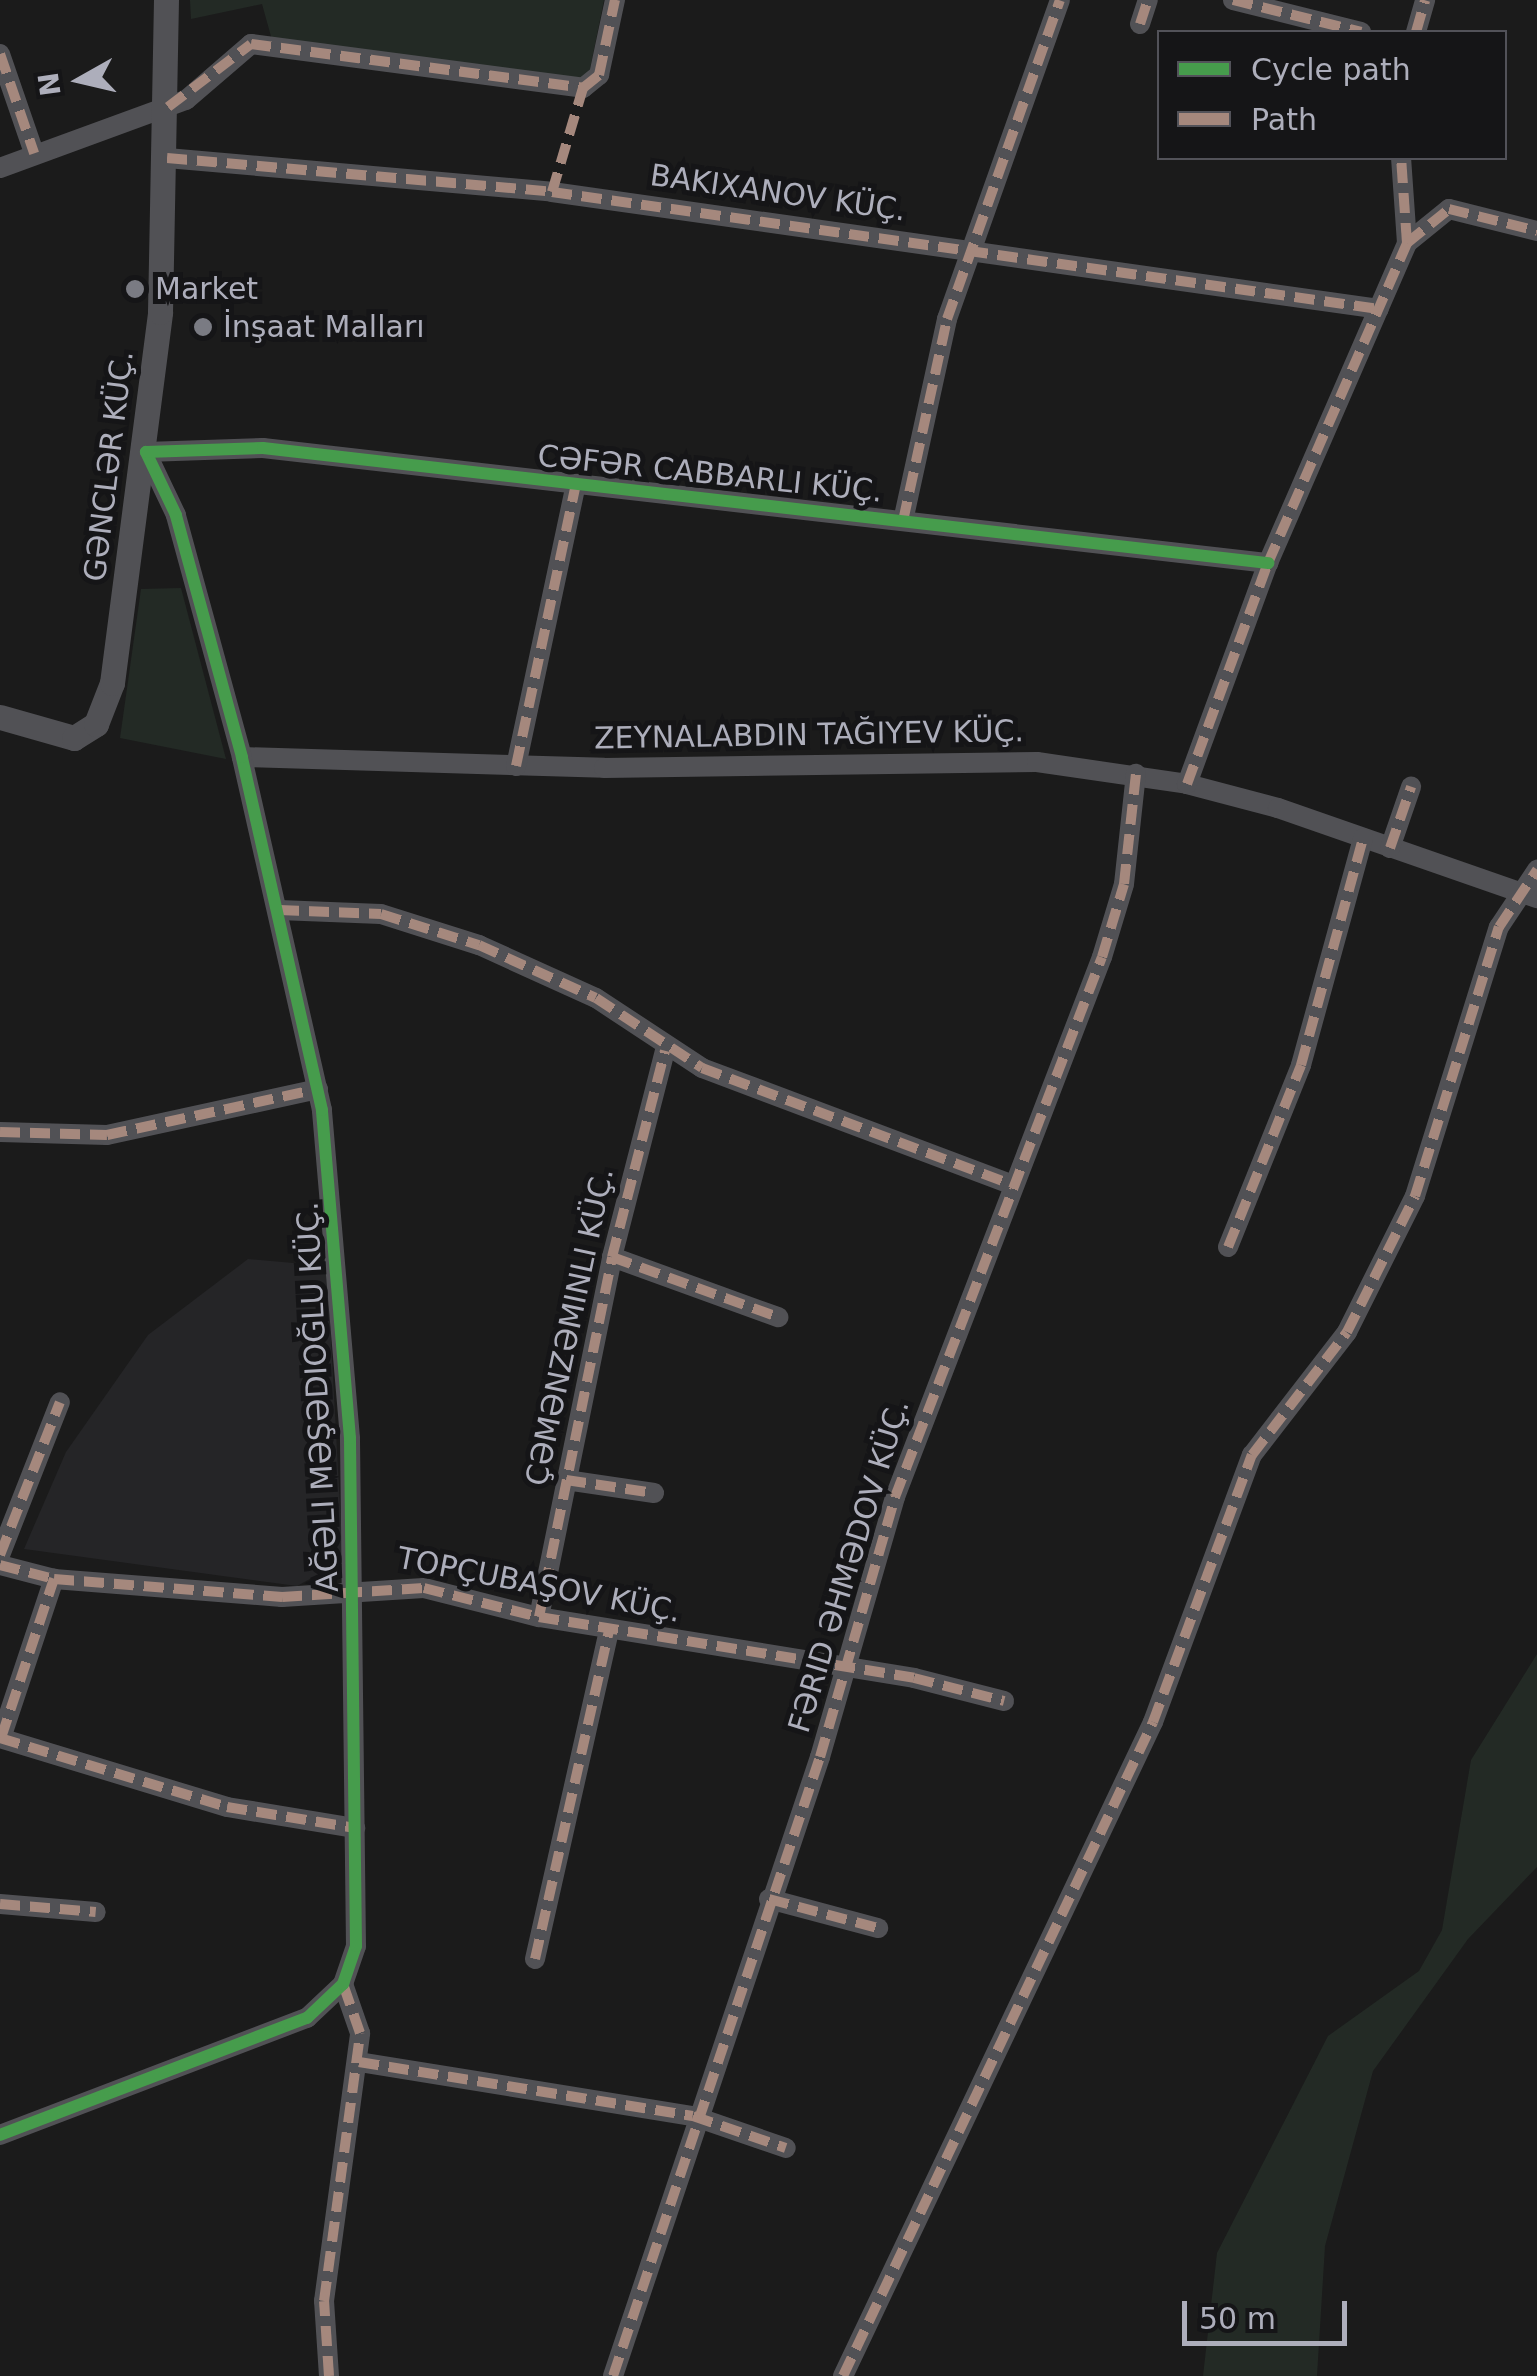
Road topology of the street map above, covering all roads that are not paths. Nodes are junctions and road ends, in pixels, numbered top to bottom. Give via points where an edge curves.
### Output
1 (166, 0) edge
2 (616, 0) edge
3 (1060, 0) edge
4 (1148, 0) edge
5 (1233, 0) edge
6 (1425, 0) edge
7 (1140, 24) dead end
8 (1353, 30) edge
9 (1417, 30) edge
10 (0, 54) edge
11 (168, 107) junction
12 (34, 153) junction
13 (167, 158) junction
14 (1401, 160) edge
15 (0, 168) edge
16 (1537, 232) edge
17 (1407, 243) junction
18 (973, 248) junction
19 (1379, 309) junction
20 (146, 452) junction
21 (576, 484) junction
22 (903, 521) junction
23 (1268, 562) junction
24 (0, 717) edge
25 (242, 757) junction
26 (516, 766) junction
27 (1136, 774) junction
28 (1187, 784) junction
29 (1411, 787) dead end
30 (1362, 838) junction
31 (1390, 848) junction
32 (1537, 870) edge
33 (1526, 896) edge
34 (279, 910) junction
35 (666, 1051) junction
36 (318, 1088) junction
37 (0, 1132) edge
38 (1013, 1185) junction
39 (1228, 1246) dead end
40 (612, 1257) junction
41 (778, 1318) dead end
42 (60, 1402) dead end
43 (566, 1480) junction
44 (654, 1493) dead end
45 (0, 1555) edge
46 (0, 1565) edge
47 (54, 1579) junction
48 (354, 1586) junction
49 (539, 1618) junction
50 (609, 1630) junction
51 (848, 1672) junction
52 (1004, 1701) dead end
53 (0, 1738) edge
54 (355, 1828) junction
55 (768, 1899) junction
56 (0, 1904) edge
57 (96, 1912) dead end
58 (878, 1928) dead end
59 (535, 1959) dead end
60 (343, 1984) junction
61 (359, 2062) junction
62 (692, 2116) junction
63 (0, 2135) edge
64 (786, 2148) dead end
65 (329, 2376) edge
66 (612, 2376) edge
67 (844, 2376) edge

1 - 11 street, GƏNCLƏR KÜÇ.
2 - 11 street via 599,75 583,88 251,44 200,91
3 - 18 street
4 - 7 street
5 - 8 street
6 - 9 street
10 - 12 street
11 - 12 street
11 - 13 street, GƏNCLƏR KÜÇ.
12 - 15 street
13 - 18 street via 552,192
13 - 20 street, GƏNCLƏR KÜÇ.
14 - 17 street
16 - 17 street via 1449,209
17 - 19 street
18 - 19 street
18 - 22 street via 946,320
19 - 23 street
20 - 21 street via 264,448
20 - 24 street, GƏNCLƏR KÜÇ. via 104,711 86,732 55,739
20 - 25 street, AĞƏLI MƏŞƏDIOĞLU KÜÇ. via 176,515
21 - 22 street
21 - 26 street
22 - 23 street
23 - 28 street
25 - 26 street
25 - 34 street, AĞƏLI MƏŞƏDIOĞLU KÜÇ.
26 - 27 street via 972,759
27 - 28 street
27 - 38 street, FƏRID ƏHMƏDOV KÜÇ. via 1124,884 1102,958
28 - 30 street
29 - 31 street
30 - 31 street
30 - 39 street via 1301,1065
31 - 33 street
32 - 33 street
33 - 67 street via 1468,1013 1415,1196 1347,1332 1252,1455 1154,1722
34 - 35 street via 381,914 480,945 596,998
34 - 36 street, AĞƏLI MƏŞƏDIOĞLU KÜÇ.
35 - 38 street
35 - 40 street, ÇƏMƏNZƏMINLI KÜÇ.
36 - 37 street via 107,1135
36 - 48 street, AĞƏLI MƏŞƏDIOĞLU KÜÇ. via 344,1309
38 - 51 street, FƏRID ƏHMƏDOV KÜÇ. via 896,1497
40 - 41 street
40 - 43 street, ÇƏMƏNZƏMINLI KÜÇ.
42 - 45 street
43 - 44 street
43 - 49 street, ÇƏMƏNZƏMINLI KÜÇ.
46 - 47 street, TOPÇUBAŞOV KÜÇ.
47 - 48 street, TOPÇUBAŞOV KÜÇ. via 282,1597
47 - 53 street
48 - 49 street, TOPÇUBAŞOV KÜÇ. via 424,1588
48 - 54 street, AĞƏLI MƏŞƏDIOĞLU KÜÇ.
49 - 50 street, TOPÇUBAŞOV KÜÇ.
50 - 51 street, TOPÇUBAŞOV KÜÇ.
50 - 59 street
51 - 52 street, TOPÇUBAŞOV KÜÇ.
51 - 55 street, FƏRID ƏHMƏDOV KÜÇ.
53 - 54 street via 227,1807
54 - 60 street, AĞƏLI MƏŞƏDIOĞLU KÜÇ. via 356,1946
55 - 58 street
55 - 62 street, FƏRID ƏHMƏDOV KÜÇ.
56 - 57 street
60 - 61 street
60 - 63 street via 275,2035
61 - 62 street
61 - 65 street via 324,2301
62 - 64 street
62 - 66 street, FƏRID ƏHMƏDOV KÜÇ.

